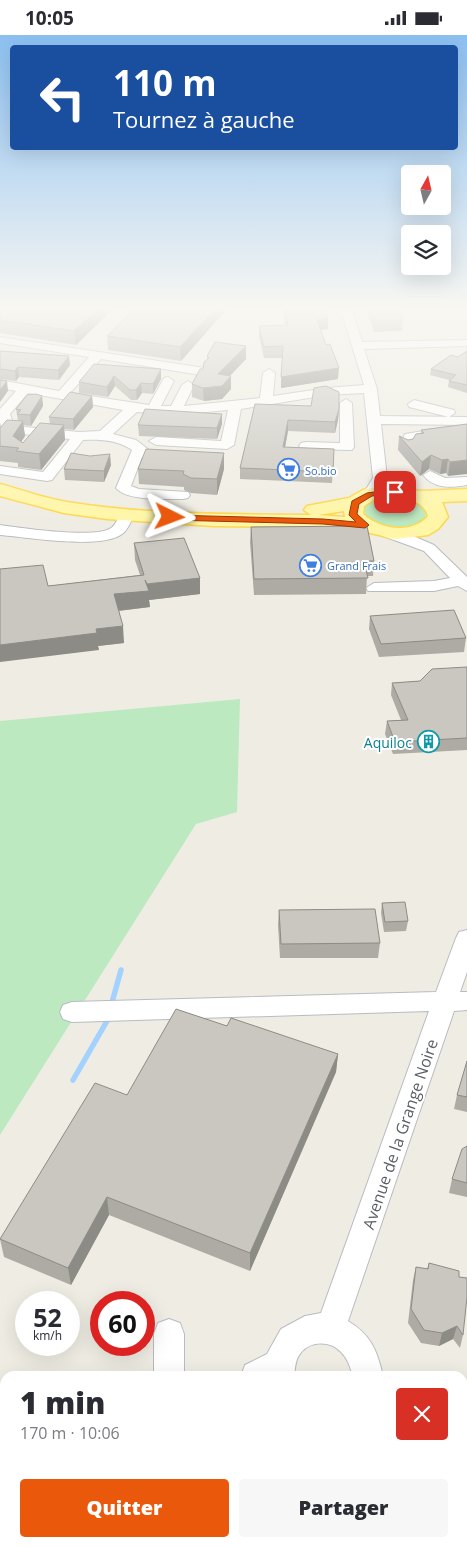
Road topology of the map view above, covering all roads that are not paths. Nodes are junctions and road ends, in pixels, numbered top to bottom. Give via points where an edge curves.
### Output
1 (72, 381) edge
2 (168, 381) dead end
3 (268, 381) edge
4 (368, 381) edge
5 (0, 385) edge
6 (188, 385) dead end
7 (25, 389) junction
8 (370, 389) junction
9 (62, 395) junction
10 (266, 399) junction
11 (250, 402) junction
12 (346, 403) dead end
13 (414, 404) dead end
14 (232, 405) junction
15 (134, 407) junction
16 (153, 409) junction
17 (288, 410) edge
18 (175, 411) junction
19 (375, 420) junction
20 (467, 421) edge
21 (4, 423) edge
22 (75, 432) junction
23 (316, 437) dead end
24 (348, 438) junction
25 (376, 439) junction
26 (109, 441) junction
27 (156, 441) dead end
28 (306, 447) edge
29 (140, 449) junction
30 (406, 449) edge
31 (183, 460) edge
32 (0, 470) edge
33 (430, 475) dead end
34 (467, 481) edge
35 (0, 490) edge
36 (368, 492) junction
37 (24, 495) junction
38 (183, 495) dead end
39 (414, 495) junction
40 (467, 495) edge
41 (467, 506) edge
42 (127, 515) junction
43 (434, 521) junction
44 (374, 528) junction
45 (0, 530) edge
46 (429, 548) junction
47 (464, 584) edge
48 (374, 588) dead end
49 (467, 938) edge
50 (456, 1002) edge
51 (72, 1012) dead end
52 (330, 1328) junction
53 (169, 1334) dead end
54 (169, 1371) edge
55 (272, 1371) edge
56 (368, 1371) edge

1 - 9 street
2 - 16 street
3 - 10 street
4 - 8 street
5 - 7 street
6 - 18 street
7 - 9 street
7 - 21 street
8 - 10 street
8 - 19 street
9 - 15 street
10 - 11 street
11 - 14 street
11 - 17 street via 259,408
12 - 24 street
13 - 20 street
14 - 18 street
14 - 27 street via 236,414 227,445
15 - 16 street
15 - 26 street
16 - 18 street
19 - 20 street
19 - 25 street
20 - 30 street via 456,429 410,437
21 - 22 street
22 - 26 street
22 - 32 street via 48,477
23 - 24 street
24 - 25 street
24 - 28 street via 344,449
25 - 36 street
26 - 29 street via 131,443
29 - 31 street via 155,458
29 - 38 street via 132,461 123,488 137,493
33 - 34 street via 444,483
35 - 37 main road
36 - 37 main road via 334,508 230,512 142,508
36 - 39 main road
36 - 44 main road via 353,515
37 - 42 main road via 64,507
39 - 40 main road
39 - 43 main road via 434,506
41 - 43 main road
42 - 44 main road via 236,521 323,521
42 - 45 street via 116,532 107,535 81,537
43 - 44 main road via 410,532
43 - 46 street via 427,534
44 - 46 street
46 - 47 street
47 - 48 street
49 - 50 street, Avenue de la Grange Noire
50 - 51 street
50 - 52 street, Avenue de la Grange Noire
52 - 55 street via 303,1331 291,1339
52 - 56 street via 353,1341 361,1351
53 - 54 street

